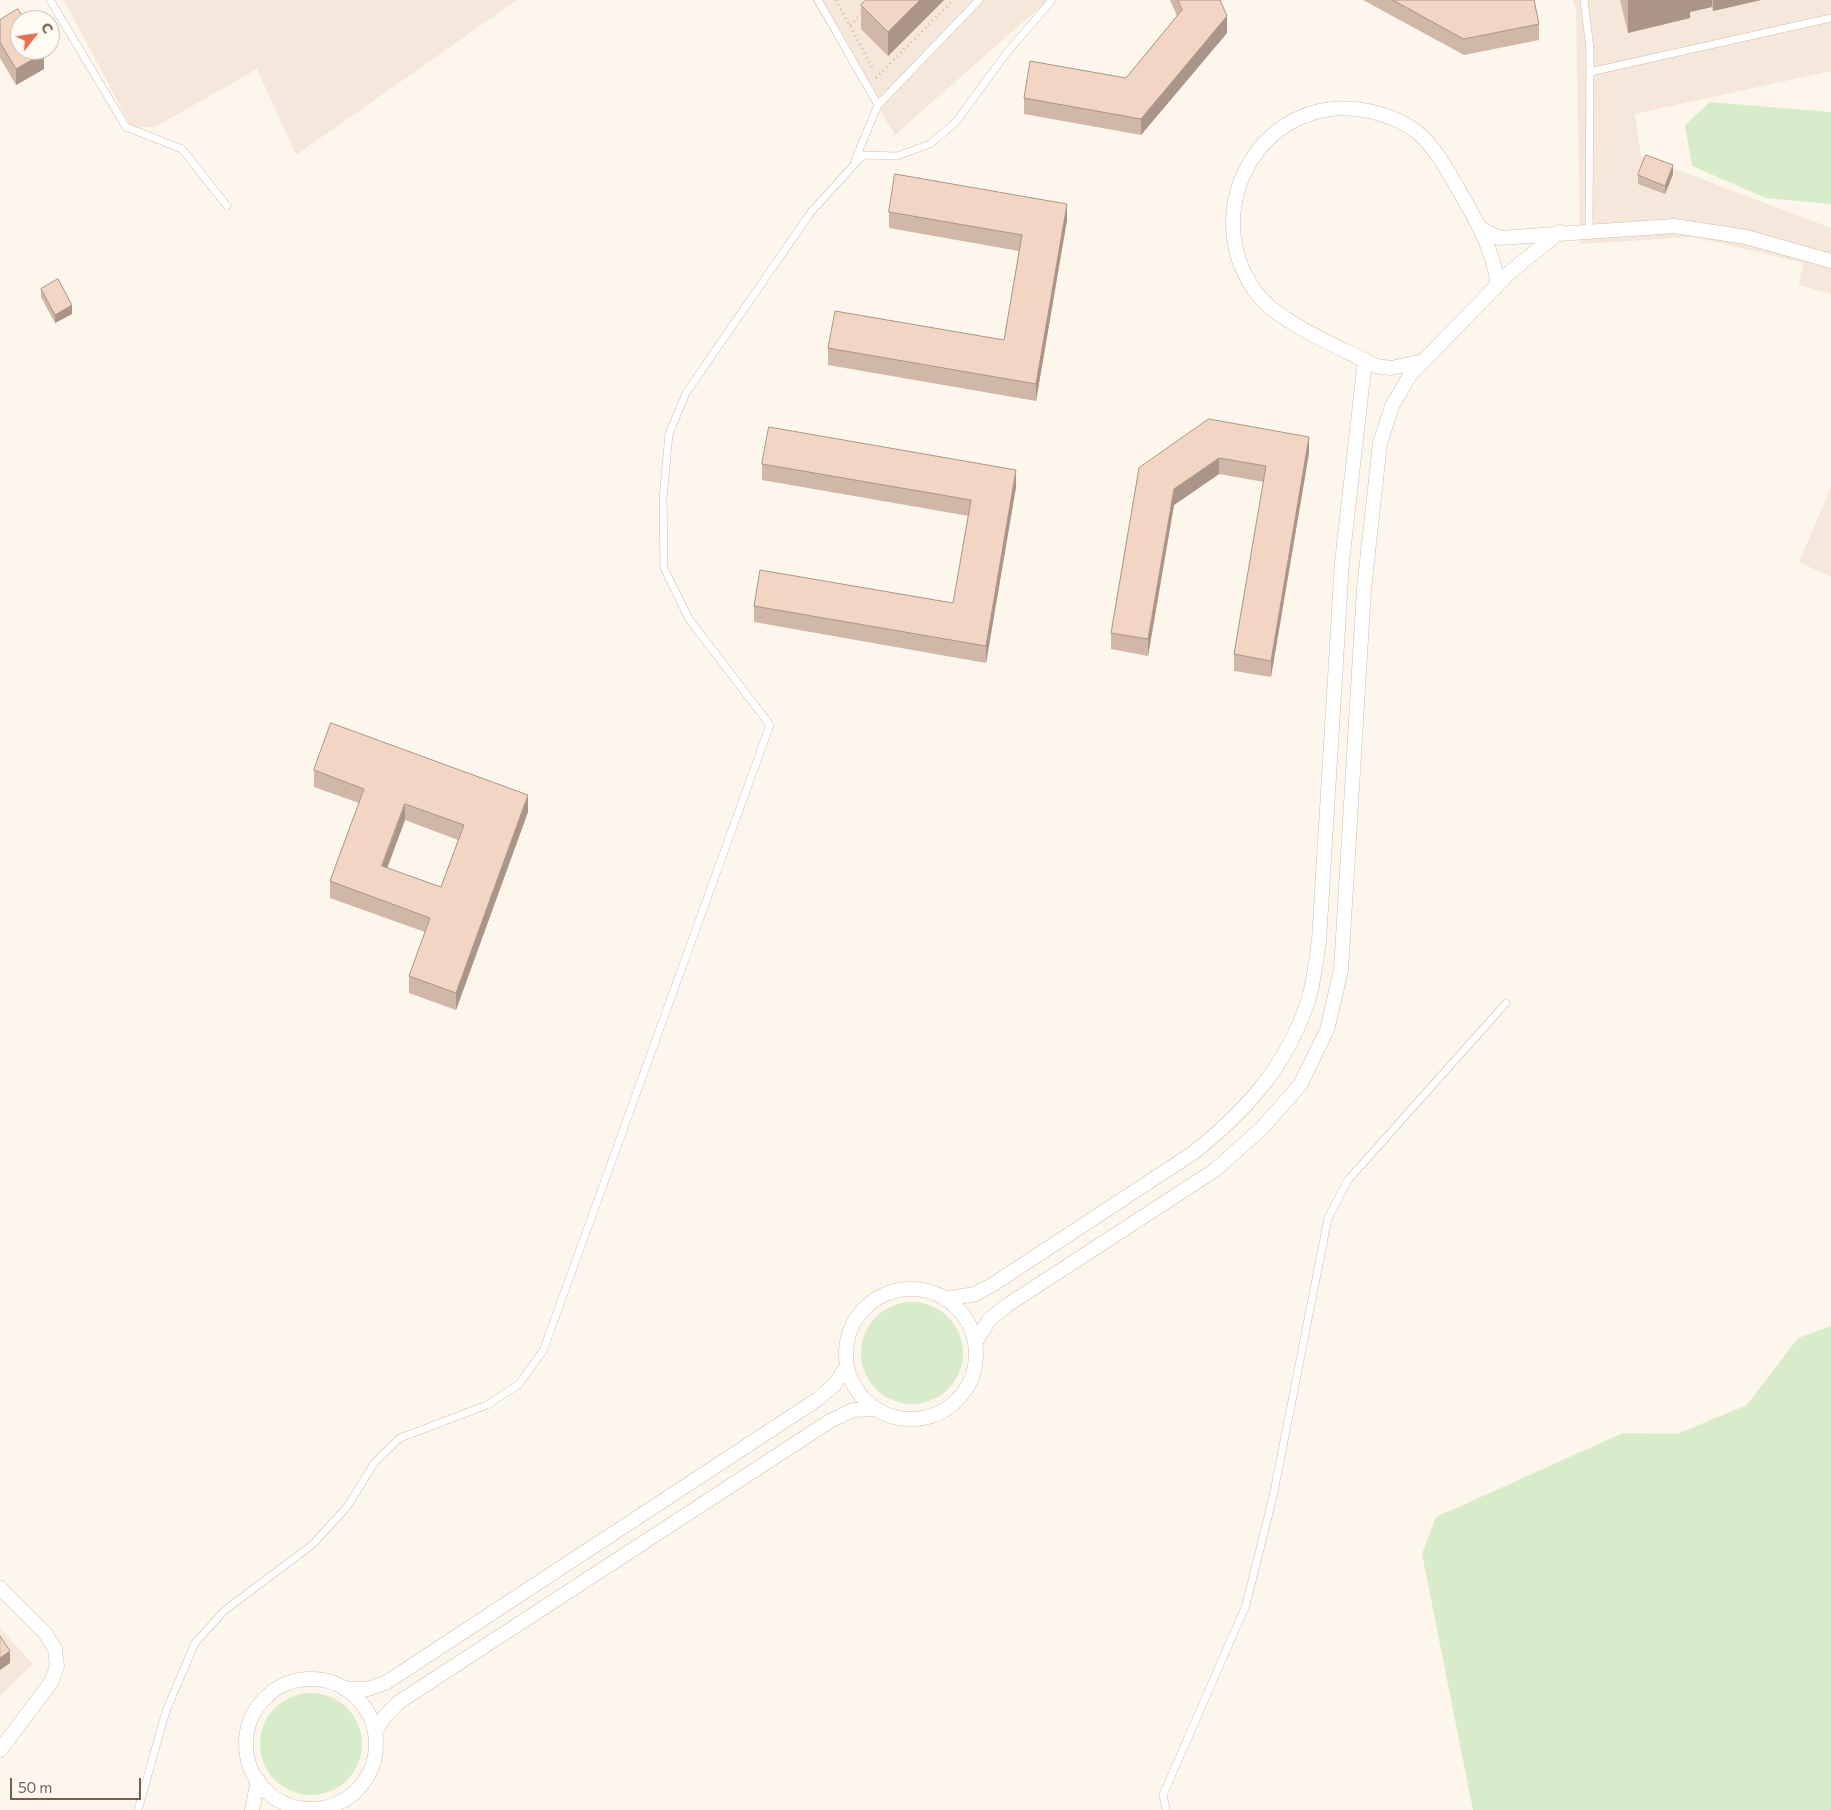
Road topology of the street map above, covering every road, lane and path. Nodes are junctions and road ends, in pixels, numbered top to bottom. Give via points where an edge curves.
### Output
1 (50, 0) edge
2 (818, 0) edge
3 (836, 0) edge
4 (953, 0) edge
5 (979, 0) edge
6 (1052, 0) edge
7 (1584, 0) edge
8 (869, 6) edge
9 (1831, 18) edge
10 (850, 25) junction
11 (1590, 72) junction
12 (877, 76) junction
13 (867, 86) junction
14 (878, 105) junction
15 (853, 165) junction
16 (226, 206) dead end
17 (1480, 228) junction
18 (1589, 231) junction
19 (1560, 232) junction
20 (1831, 261) edge
21 (1498, 284) junction
22 (1365, 360) junction
23 (1424, 361) junction
24 (1506, 1003) dead end
25 (945, 1299) junction
26 (975, 1343) junction
27 (848, 1366) junction
28 (877, 1409) junction
29 (0, 1588) edge
30 (345, 1689) junction
31 (374, 1732) junction
32 (0, 1750) edge
33 (258, 1780) junction
34 (301, 1809) edge
35 (138, 1810) edge
36 (252, 1810) edge
37 (1166, 1810) edge

1 - 16 lane via 126,127 182,149
2 - 13 lane
3 - 10 path
4 - 12 path
5 - 14 lane
6 - 15 lane via 1005,55 956,122 930,144 897,156 862,155
7 - 11 lane
8 - 10 path
9 - 11 lane
10 - 12 path
11 - 18 lane
12 - 13 path
13 - 14 lane
14 - 15 lane
15 - 35 lane via 810,212 686,393 669,434 663,498 664,568 688,619 770,725 543,1351 519,1384 487,1405 400,1438 375,1462 347,1507 312,1545 225,1610 195,1643 166,1711
17 - 19 street via 1500,238
17 - 21 street via 1493,256
17 - 22 street via 1445,165 1418,133 1387,115 1350,107 1312,112 1282,127 1256,152 1237,186 1231,224 1237,258 1255,292 1278,314
18 - 19 street
18 - 20 street via 1674,226 1746,237
19 - 21 street
21 - 23 street
22 - 23 street via 1391,368
22 - 25 street via 1342,562 1319,941 1308,1000 1287,1049 1257,1095 1193,1153 992,1285 975,1294
23 - 26 street via 1410,375 1392,406 1380,443 1364,589 1341,970 1327,1030 1300,1085 1262,1128 1215,1170 1006,1306 989,1320
24 - 37 lane via 1348,1180 1328,1218 1273,1497 1246,1605 1163,1795
25 - 26 street via 964,1318
25 - 27 street via 926,1292 906,1290 875,1301 852,1326 848,1339
26 - 28 street via 974,1370 969,1382 962,1394 942,1411 923,1418 902,1418
27 - 28 street via 858,1391
27 - 30 street via 818,1399 387,1682 368,1689
28 - 31 street via 853,1410 822,1426 400,1702
29 - 32 street via 45,1633 55,1649 57,1666 52,1681
30 - 31 street via 364,1707
30 - 33 street via 320,1679 306,1679 280,1687 264,1699 252,1716 246,1742 251,1768
31 - 34 street via 374,1759 362,1783 342,1801
33 - 34 street via 277,1799
33 - 36 street

